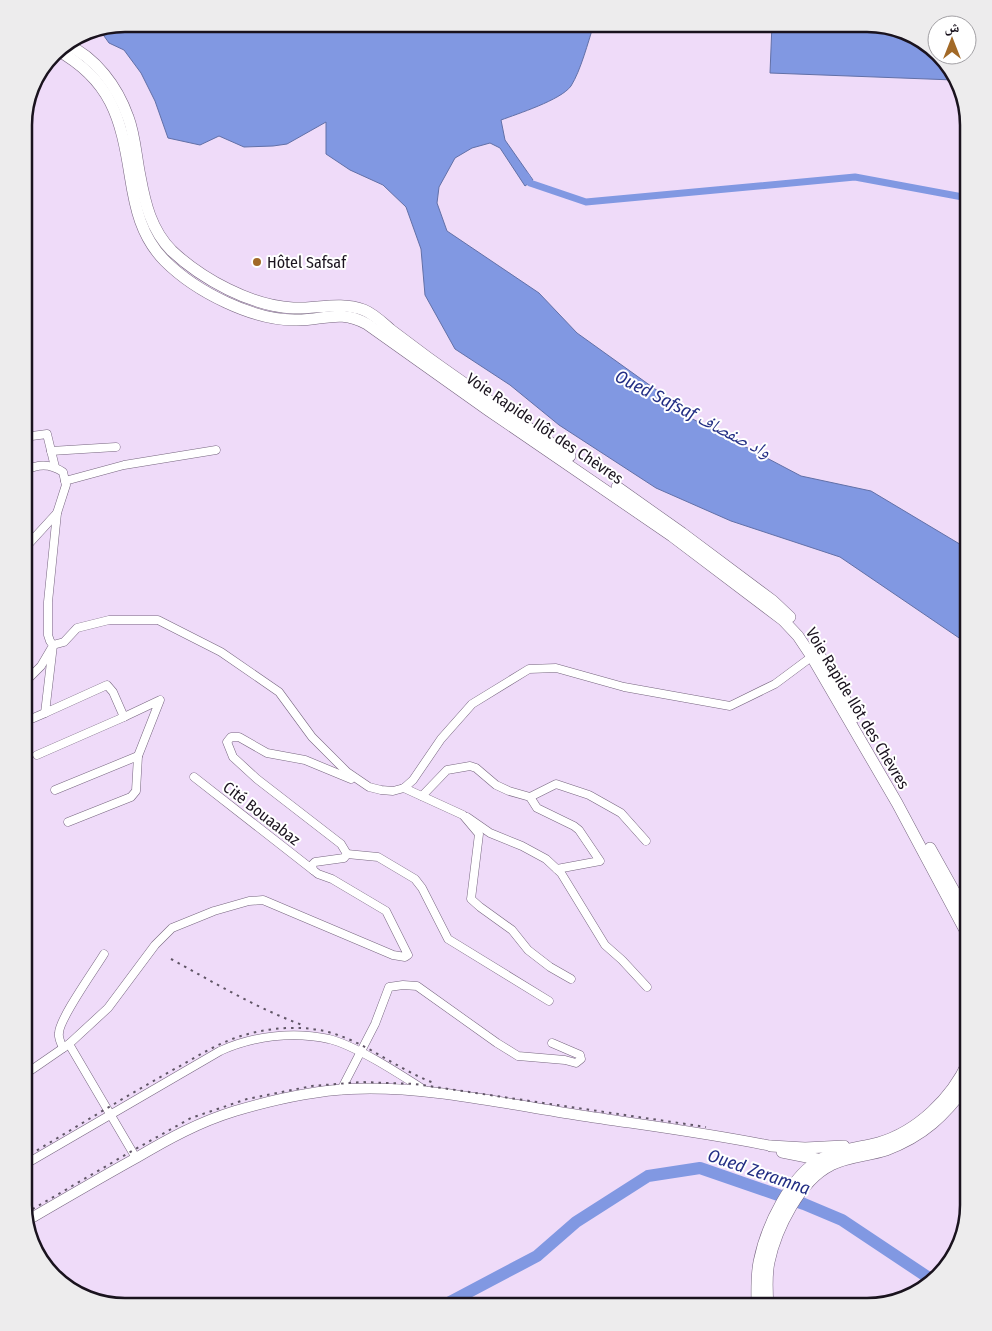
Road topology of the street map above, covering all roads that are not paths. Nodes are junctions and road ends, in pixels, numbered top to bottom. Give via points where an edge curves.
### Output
1 (73, 49) edge
2 (65, 55) edge
3 (33, 436) edge
4 (116, 447) dead end
5 (216, 450) dead end
6 (51, 451) junction
7 (33, 467) edge
8 (55, 467) junction
9 (65, 481) junction
10 (57, 512) junction
11 (33, 539) edge
12 (53, 645) junction
13 (815, 655) junction
14 (32, 674) edge
15 (45, 713) junction
16 (124, 717) junction
17 (32, 718) edge
18 (37, 755) dead end
19 (138, 756) junction
20 (194, 777) dead end
21 (369, 787) junction
22 (404, 788) junction
23 (55, 790) dead end
24 (422, 796) junction
25 (530, 797) junction
26 (463, 815) junction
27 (68, 822) dead end
28 (646, 841) dead end
29 (347, 854) junction
30 (556, 869) junction
31 (313, 870) junction
32 (960, 902) edge
33 (960, 921) edge
34 (104, 954) dead end
35 (571, 979) dead end
36 (646, 988) dead end
37 (550, 1000) dead end
38 (552, 1043) dead end
39 (66, 1046) junction
40 (360, 1052) junction
41 (32, 1069) edge
42 (960, 1077) edge
43 (341, 1090) junction
44 (428, 1092) junction
45 (960, 1094) edge
46 (110, 1116) junction
47 (880, 1142) junction
48 (771, 1148) junction
49 (136, 1158) junction
50 (32, 1161) edge
51 (822, 1164) junction
52 (801, 1181) junction
53 (781, 1215) junction
54 (33, 1217) edge
55 (757, 1298) edge
56 (768, 1298) edge

1 - 13 highway, Voie Rapide Ilôt des Chèvres via 103,72 118,92 129,118 149,216 157,232 184,262 228,289 272,304 290,308 348,306 365,311 682,533 773,601 799,626
2 - 13 highway, Voie Rapide Ilôt des Chèvres via 87,70 109,98 119,122 141,224 155,250 176,270 216,297 256,314 297,320 345,315 367,324 761,602 783,620
3 - 6 street via 47,434
4 - 6 street
5 - 9 street via 124,465
6 - 8 street
7 - 8 street
8 - 9 street via 63,472
9 - 10 street
10 - 11 street
10 - 12 street via 48,602 48,635
12 - 14 street
12 - 15 street
12 - 21 street via 64,642 76,628 109,620 158,620 221,652 279,692 312,737 347,772
13 - 22 street via 775,684 730,706 624,687 556,668 529,670 472,704
13 - 32 highway, Voie Rapide Ilôt des Chèvres
13 - 33 highway, Voie Rapide Ilôt des Chèvres
15 - 16 street via 107,685
15 - 17 street
16 - 18 street
16 - 19 street via 160,700
19 - 23 street
19 - 27 street via 136,791 131,797
20 - 31 street, Cité Bouaabaz
21 - 22 street via 393,791
21 - 29 street via 305,760 267,753 239,737 232,737 227,742 233,757 341,844
22 - 24 street
24 - 25 street via 447,770 470,766 509,791
24 - 26 street
25 - 28 street via 556,784 589,795 621,813
25 - 30 street via 537,808 579,830 600,861
26 - 30 street via 490,833 546,859
26 - 35 street via 479,834 471,899 512,930 528,950
29 - 31 street via 344,858 312,863
29 - 37 street via 378,857 414,878 448,939
30 - 36 street via 605,945
31 - 39 street, Cité Bouaabaz via 386,911 408,954 405,957 393,955 263,900 249,901 172,928 155,945 108,1008
34 - 39 street via 59,1030 59,1038
38 - 40 street via 580,1055 581,1059 576,1063 518,1056 417,986 403,985 389,988
39 - 41 street
39 - 46 street
40 - 43 street
40 - 44 street
40 - 46 street via 330,1039 308,1036 284,1035 244,1042 220,1051
42 - 47 highway via 940,1105 901,1133
43 - 44 main road
43 - 49 main road via 235,1111 184,1130
44 - 48 main road via 709,1135
45 - 51 highway via 931,1126 910,1138 886,1150
46 - 49 street
46 - 50 street
47 - 48 highway
47 - 51 highway via 838,1151
48 - 51 highway
48 - 52 highway via 795,1162
49 - 54 main road
51 - 52 highway
52 - 53 highway via 784,1199
53 - 55 highway via 763,1245 758,1264
53 - 56 highway via 769,1262

